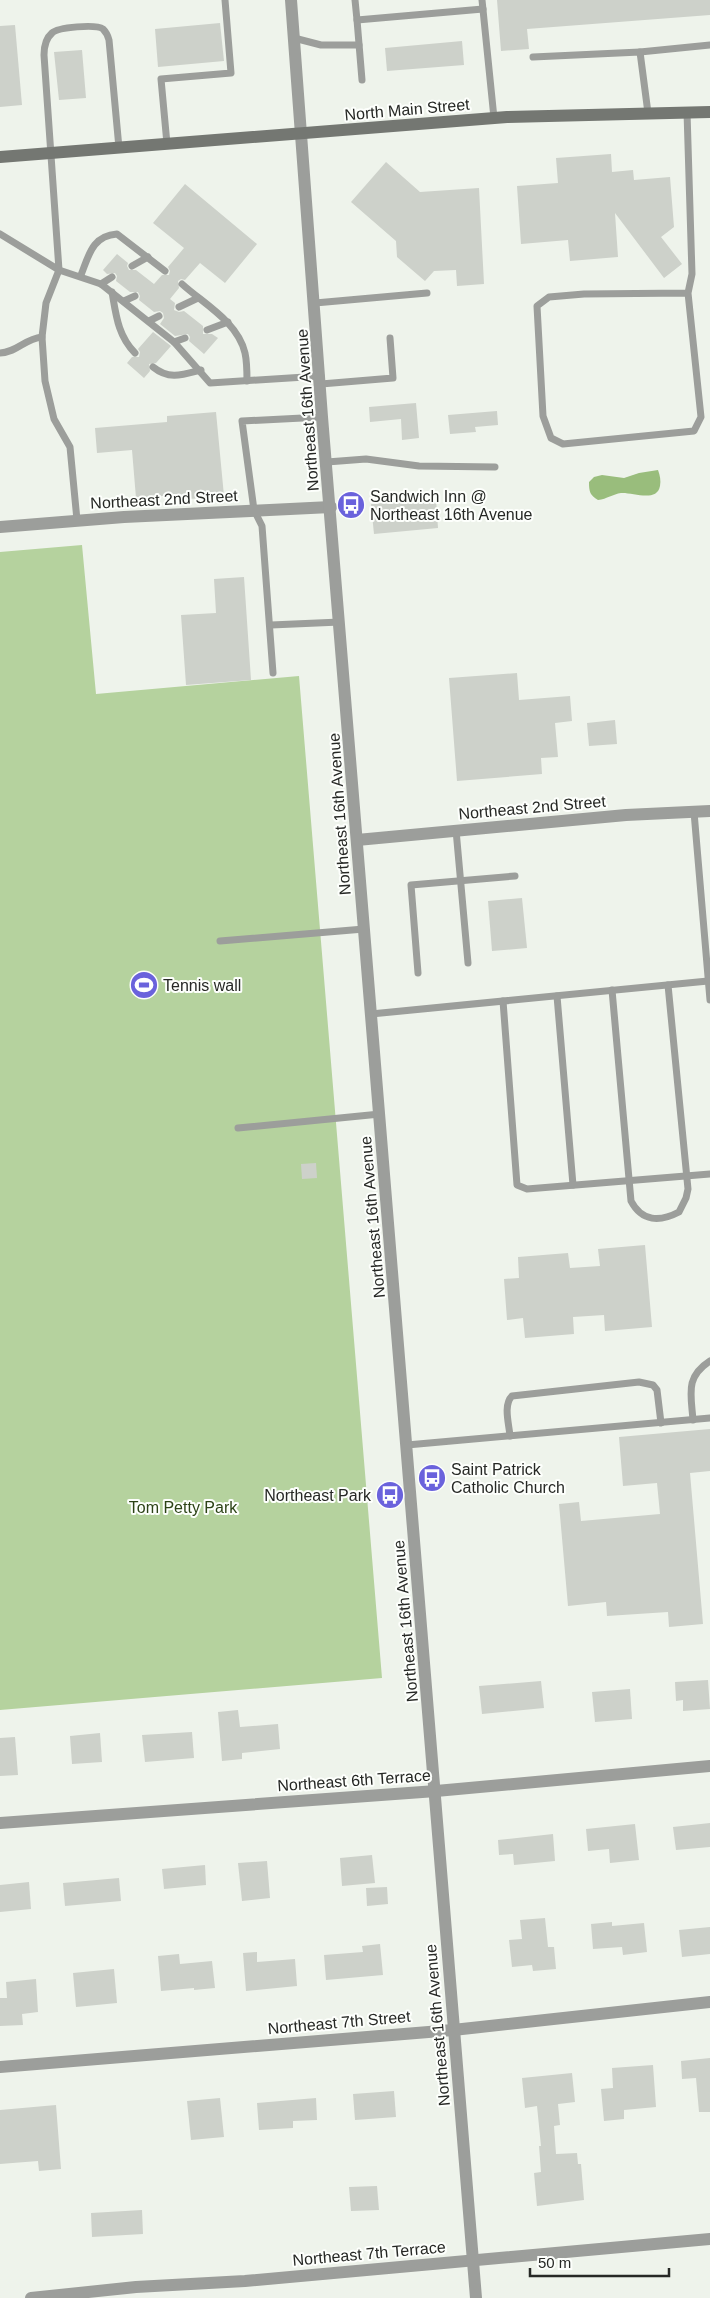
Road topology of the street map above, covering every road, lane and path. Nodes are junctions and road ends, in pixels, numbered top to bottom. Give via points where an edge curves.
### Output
1 (225, 0) edge
2 (291, 0) edge
3 (355, 0) edge
4 (482, 0) edge
5 (483, 9) junction
6 (357, 20) junction
7 (294, 38) junction
8 (359, 45) junction
9 (710, 45) edge
10 (640, 52) junction
11 (533, 57) dead end
12 (362, 80) dead end
13 (687, 112) junction
14 (710, 112) edge
15 (648, 114) junction
16 (494, 118) junction
17 (302, 134) junction
18 (167, 144) junction
19 (113, 148) junction
20 (51, 153) junction
21 (0, 157) edge
22 (0, 234) edge
23 (148, 257) junction
24 (132, 266) dead end
25 (59, 270) junction
26 (165, 271) dead end
27 (81, 275) junction
28 (112, 277) dead end
29 (101, 284) junction
30 (182, 284) dead end
31 (112, 292) junction
32 (427, 293) dead end
33 (688, 293) junction
34 (135, 296) dead end
35 (198, 298) junction
36 (124, 301) junction
37 (315, 303) junction
38 (179, 307) dead end
39 (159, 316) dead end
40 (149, 321) junction
41 (228, 322) junction
42 (207, 330) dead end
43 (42, 337) junction
44 (185, 338) dead end
45 (390, 338) dead end
46 (174, 342) junction
47 (135, 352) dead end
48 (0, 354) edge
49 (153, 367) dead end
50 (201, 370) junction
51 (321, 380) junction
52 (247, 381) junction
53 (322, 416) junction
54 (328, 462) junction
55 (495, 467) dead end
56 (331, 507) junction
57 (254, 510) junction
58 (77, 520) junction
59 (0, 527) edge
60 (340, 622) junction
61 (271, 625) junction
62 (273, 673) dead end
63 (710, 811) edge
64 (694, 812) junction
65 (456, 830) junction
66 (357, 840) junction
67 (515, 876) dead end
68 (460, 881) junction
69 (364, 929) junction
70 (220, 941) dead end
71 (468, 963) dead end
72 (418, 973) dead end
73 (708, 981) junction
74 (668, 985) junction
75 (612, 990) junction
76 (558, 996) junction
77 (710, 1000) edge
78 (503, 1001) junction
79 (371, 1014) junction
80 (380, 1114) junction
81 (238, 1128) dead end
82 (710, 1174) edge
83 (686, 1176) junction
84 (629, 1181) junction
85 (574, 1185) junction
86 (710, 1362) edge
87 (710, 1418) edge
88 (693, 1420) junction
89 (661, 1423) junction
90 (510, 1436) junction
91 (407, 1445) junction
92 (710, 1766) edge
93 (436, 1791) junction
94 (0, 1823) edge
95 (710, 2002) edge
96 (453, 2030) junction
97 (0, 2067) edge
98 (710, 2239) edge
99 (473, 2261) junction
100 (31, 2298) edge
101 (476, 2298) edge

1 - 18 lane via 231,73 161,79
2 - 7 street, Northeast 16th Avenue
3 - 6 lane
4 - 5 lane
5 - 6 lane
5 - 16 lane
6 - 8 lane
7 - 8 lane via 321,45
7 - 17 street, Northeast 16th Avenue
8 - 12 lane
9 - 10 lane
10 - 11 lane
10 - 15 lane
13 - 14 main road, North Main Street
13 - 15 main road, North Main Street
13 - 33 lane via 692,274
15 - 16 main road, North Main Street
16 - 17 main road, North Main Street
17 - 18 main road, North Main Street
17 - 37 street, Northeast 16th Avenue
18 - 19 main road, North Main Street
19 - 20 main road, North Main Street
19 - 20 lane via 109,40 102,28 93,26 59,29 53,32 44,47
20 - 21 main road, North Main Street
20 - 25 lane
22 - 25 lane
23 - 24 lane
23 - 26 lane
23 - 27 lane via 117,234 106,235 93,246
25 - 27 lane
25 - 43 lane via 46,303
27 - 29 lane
28 - 29 lane
29 - 31 lane
30 - 35 lane
31 - 36 lane
31 - 47 lane via 118,328 126,344
32 - 37 lane
33 - 33 lane via 701,417 694,430 563,444 552,438 543,416 537,306 549,297
34 - 36 lane
35 - 38 lane
35 - 41 lane
36 - 40 lane
37 - 51 street, Northeast 16th Avenue
39 - 40 lane
40 - 46 lane
41 - 42 lane
41 - 52 lane via 239,336 246,354
43 - 48 lane via 30,339 9,353
43 - 58 lane via 45,381 54,419 70,447
44 - 46 lane
45 - 51 lane via 393,378
46 - 50 lane
49 - 50 lane via 162,374 174,376
50 - 52 lane via 210,383
51 - 52 lane
51 - 53 street, Northeast 16th Avenue
53 - 54 street, Northeast 16th Avenue
53 - 57 lane via 242,421
54 - 55 lane via 366,459 419,466
54 - 56 street, Northeast 16th Avenue
56 - 57 street, Northeast 2nd Street
56 - 60 street, Northeast 16th Avenue
57 - 58 street, Northeast 2nd Street
57 - 61 lane via 262,526
58 - 59 street, Northeast 2nd Street
60 - 61 lane
60 - 66 street, Northeast 16th Avenue
61 - 62 lane
63 - 64 street, Northeast 2nd Street
64 - 65 street, Northeast 2nd Street via 626,814
64 - 73 lane
65 - 66 street, Northeast 2nd Street
65 - 68 lane
66 - 69 street, Northeast 16th Avenue
67 - 68 lane
68 - 71 lane
68 - 72 lane via 411,885
69 - 70 lane
69 - 79 street, Northeast 16th Avenue
73 - 74 lane
73 - 77 lane
74 - 75 lane
74 - 83 lane
75 - 76 lane
75 - 84 lane
76 - 78 lane
76 - 85 lane
78 - 79 lane
78 - 85 lane via 517,1185 527,1189
79 - 80 street, Northeast 16th Avenue
80 - 81 lane
80 - 91 street, Northeast 16th Avenue
82 - 83 lane
83 - 84 lane
83 - 84 lane via 688,1189 683,1206 679,1212 665,1217 639,1214 631,1201
84 - 85 lane
86 - 88 lane via 697,1371 691,1384
87 - 88 lane
88 - 89 lane
89 - 90 lane
89 - 90 lane via 657,1390 653,1385 639,1382 512,1396 507,1406
90 - 91 lane
91 - 93 street, Northeast 16th Avenue
92 - 93 street, Northeast 6th Terrace
93 - 94 street, Northeast 6th Terrace
93 - 96 street, Northeast 16th Avenue
95 - 96 street, Northeast 7th Street
96 - 97 street, Northeast 7th Street
96 - 99 street, Northeast 16th Avenue
98 - 99 street, Northeast 7th Terrace
99 - 100 street, Northeast 7th Terrace
99 - 101 street, Northeast 16th Avenue

